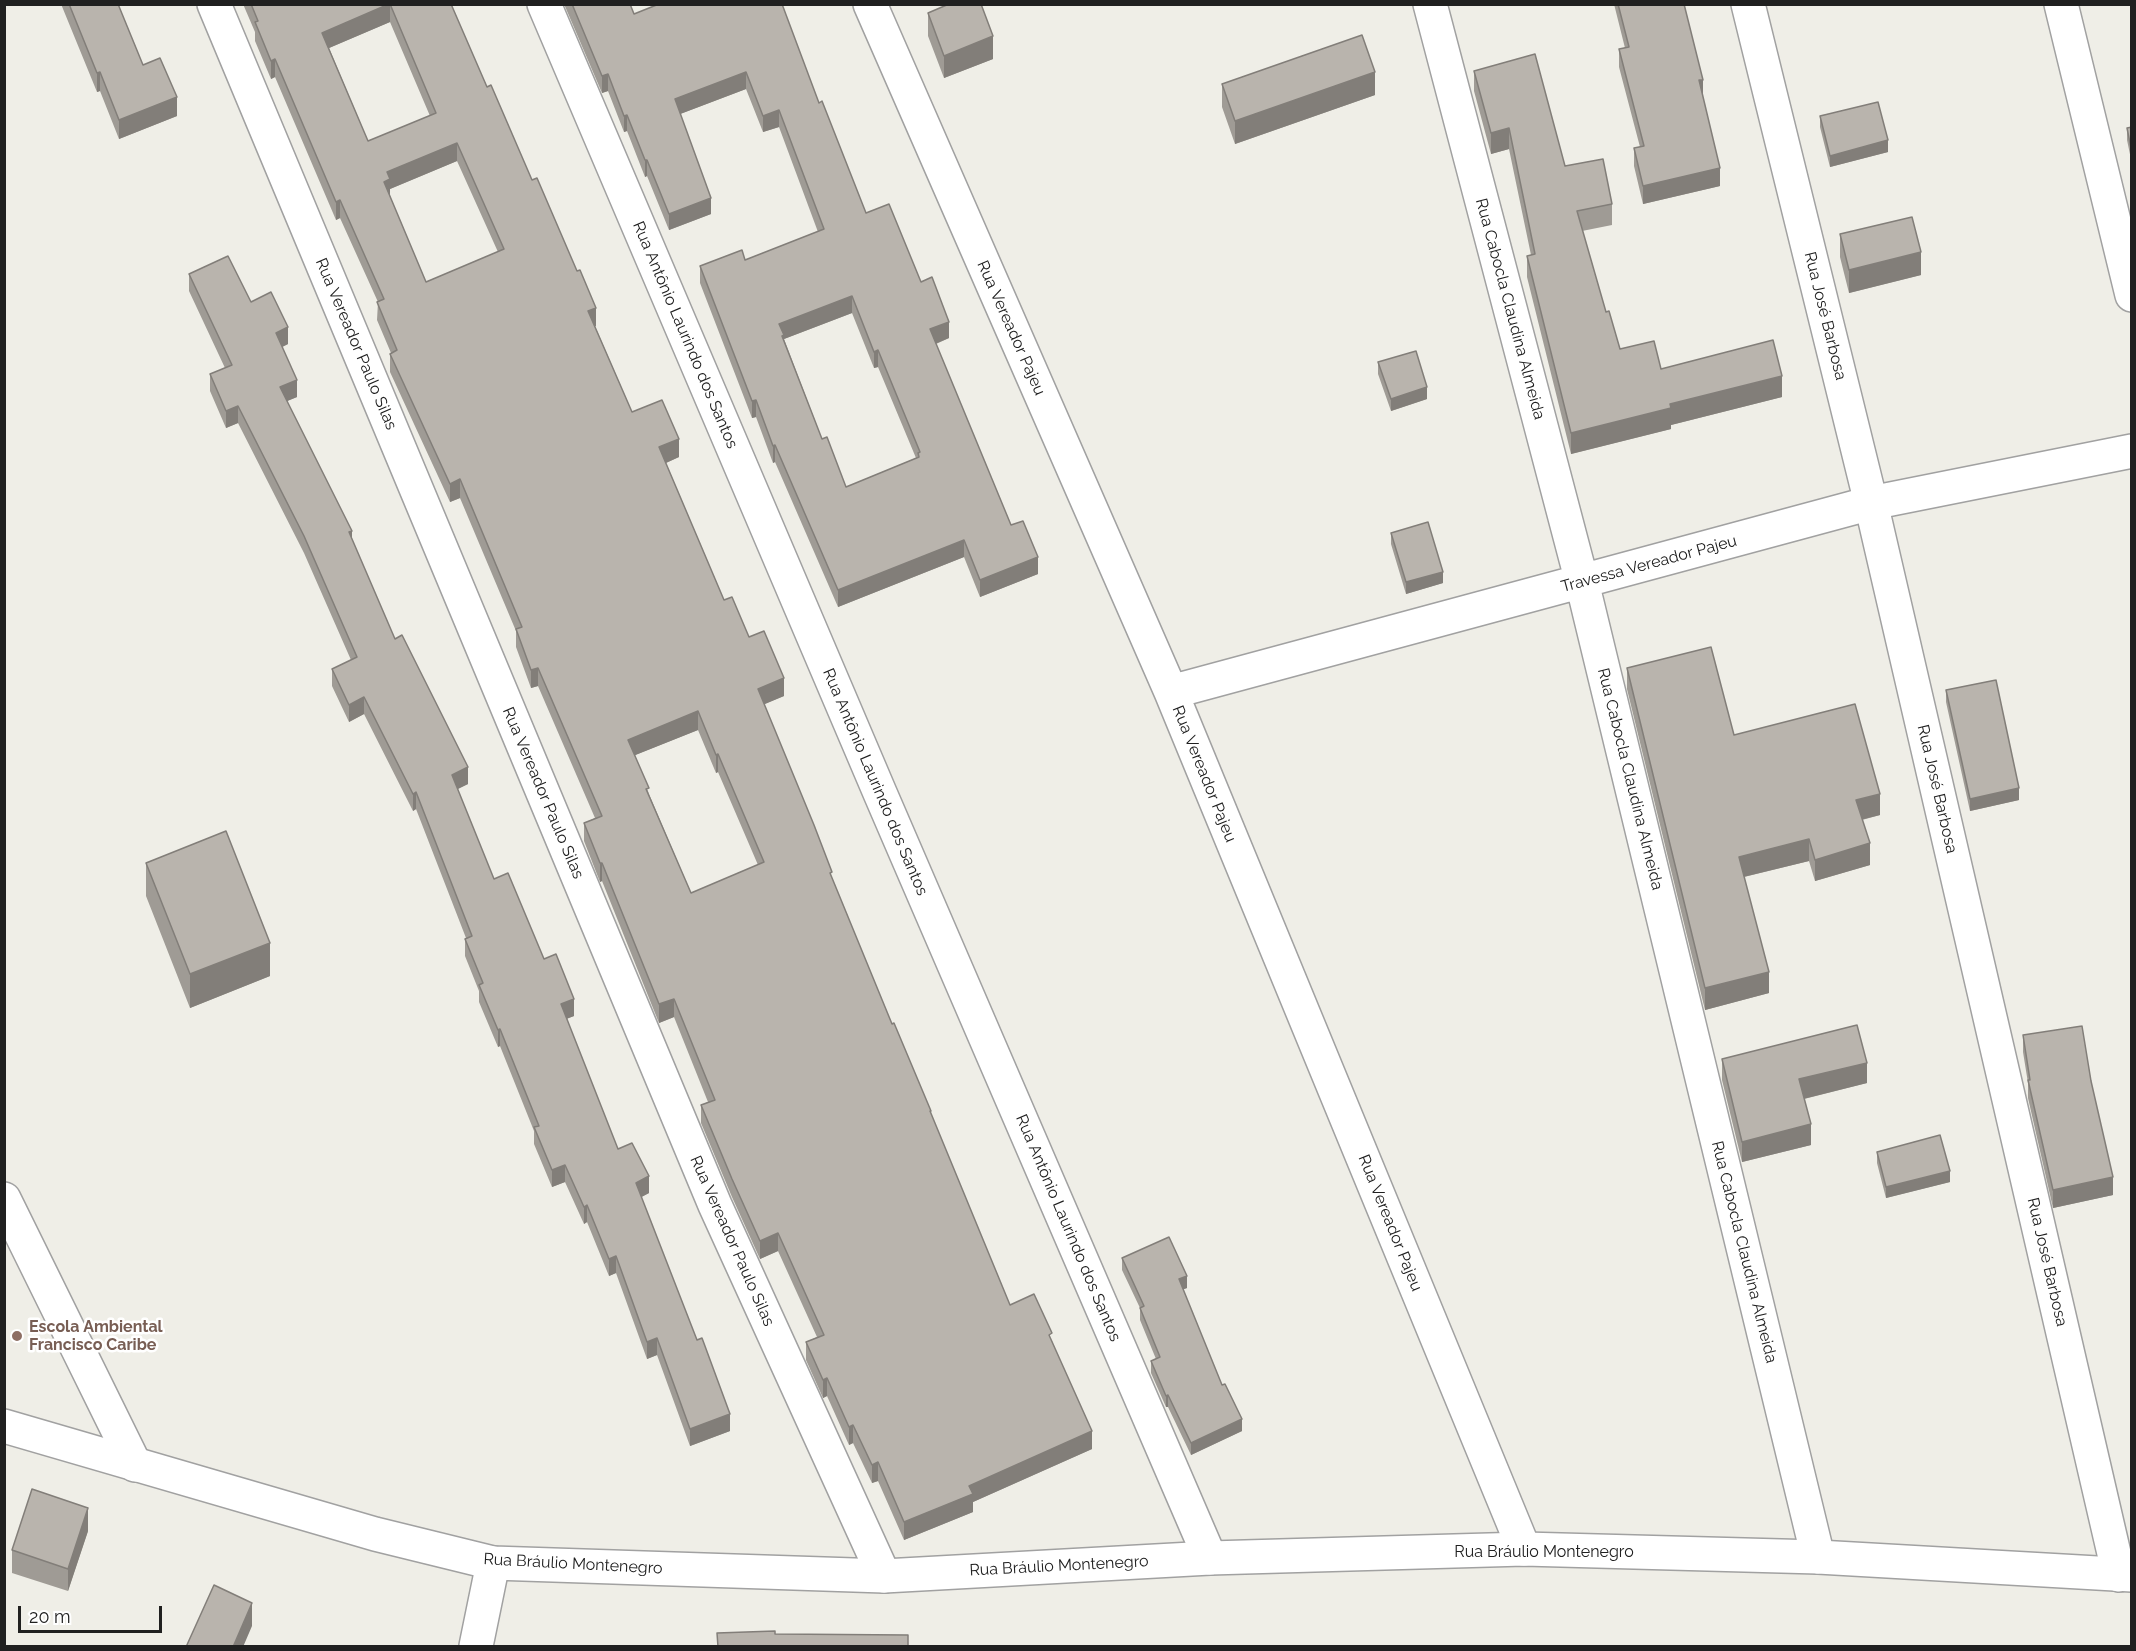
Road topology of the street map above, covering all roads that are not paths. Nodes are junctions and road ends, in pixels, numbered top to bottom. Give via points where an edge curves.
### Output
1 (214, 4) edge
2 (544, 4) edge
3 (870, 4) edge
4 (1430, 4) edge
5 (1748, 4) edge
6 (2061, 4) edge
7 (2132, 295) edge
8 (2132, 451) edge
9 (1871, 503) junction
10 (1582, 582) junction
11 (1171, 692) junction
12 (4, 1199) edge
13 (4, 1426) edge
14 (135, 1465) junction
15 (1524, 1549) junction
16 (1818, 1557) junction
17 (1210, 1558) junction
18 (493, 1563) junction
19 (2125, 1575) edge
20 (884, 1576) junction
21 (476, 1647) edge

1 - 20 street, Rua Vereador Paulo Silas via 715,1205
2 - 17 street, Rua Antônio Laurindo dos Santos
3 - 11 street, Rua Vereador Pajeu
4 - 10 street, Rua Cabocla Claudina Almeida
5 - 9 street, Rua José Barbosa
6 - 7 street
8 - 9 street, Travessa Vereador Pajeu
9 - 10 street, Travessa Vereador Pajeu
9 - 19 street, Rua José Barbosa
10 - 11 street, Travessa Vereador Pajeu
10 - 16 street, Rua Cabocla Claudina Almeida
11 - 15 street, Rua Vereador Pajeu
12 - 14 street
13 - 14 street, Rua Bráulio Montenegro
14 - 18 street, Rua Bráulio Montenegro via 375,1534
15 - 16 street, Rua Bráulio Montenegro
15 - 17 street, Rua Bráulio Montenegro
16 - 19 street, Rua Bráulio Montenegro
17 - 20 street, Rua Bráulio Montenegro
18 - 20 street, Rua Bráulio Montenegro
18 - 21 street

